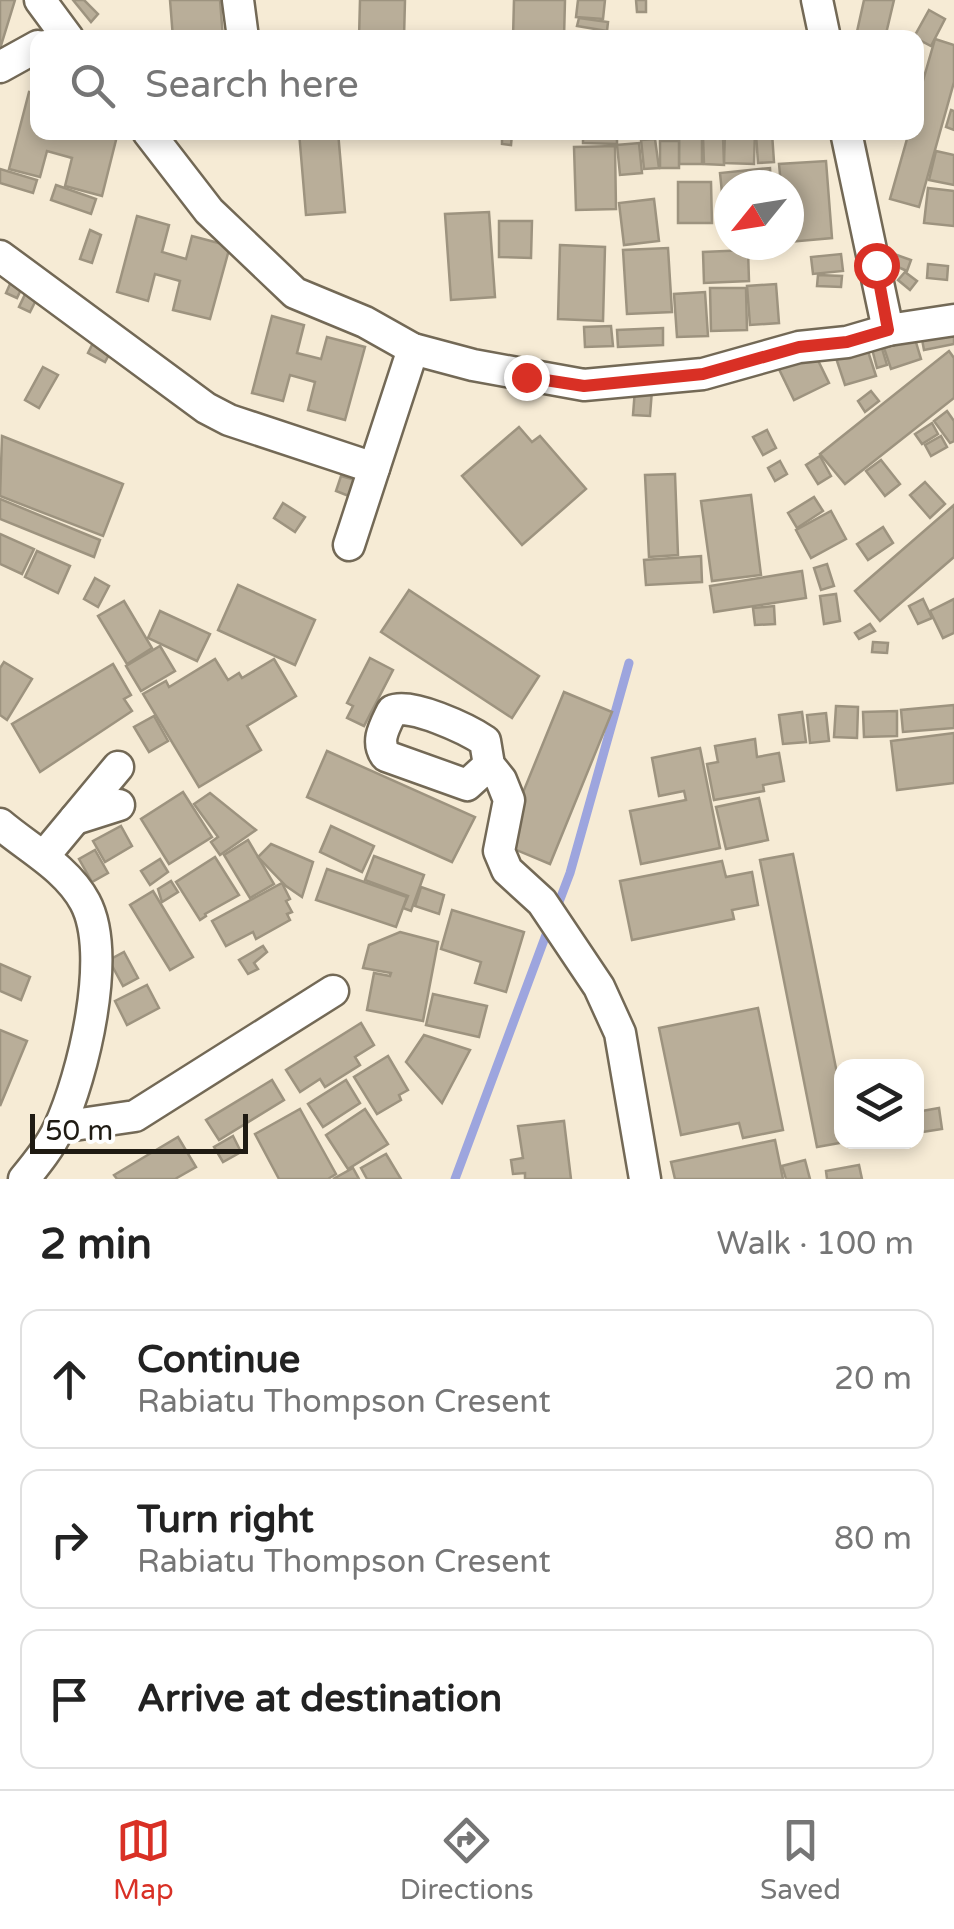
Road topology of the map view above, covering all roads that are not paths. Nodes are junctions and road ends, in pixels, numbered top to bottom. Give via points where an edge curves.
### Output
1 (40, 0) edge
2 (238, 0) edge
3 (817, 0) edge
4 (52, 30) edge
5 (243, 30) edge
6 (824, 30) edge
7 (30, 52) edge
8 (0, 68) edge
9 (154, 140) edge
10 (848, 140) edge
11 (0, 256) edge
12 (954, 320) edge
13 (888, 330) junction
14 (413, 349) junction
15 (374, 468) junction
16 (348, 545) dead end
17 (489, 765) dead end
18 (118, 767) dead end
19 (119, 805) dead end
20 (75, 819) junction
21 (0, 824) edge
22 (44, 856) junction
23 (332, 991) dead end
24 (60, 1126) junction
25 (24, 1179) edge
26 (644, 1179) edge

1 - 4 street
2 - 5 street
3 - 6 street
7 - 8 street
9 - 14 street via 209,211 295,293
10 - 13 street
11 - 15 street via 206,408
12 - 13 street
13 - 14 street via 703,374 584,386
14 - 15 street
15 - 16 street
17 - 26 street via 508,800 498,850 507,870 542,902 599,987 620,1033
18 - 20 street
19 - 20 street
20 - 22 street
21 - 22 street
22 - 24 street via 84,900 97,957 85,1048
23 - 24 street via 135,1116
24 - 25 street

